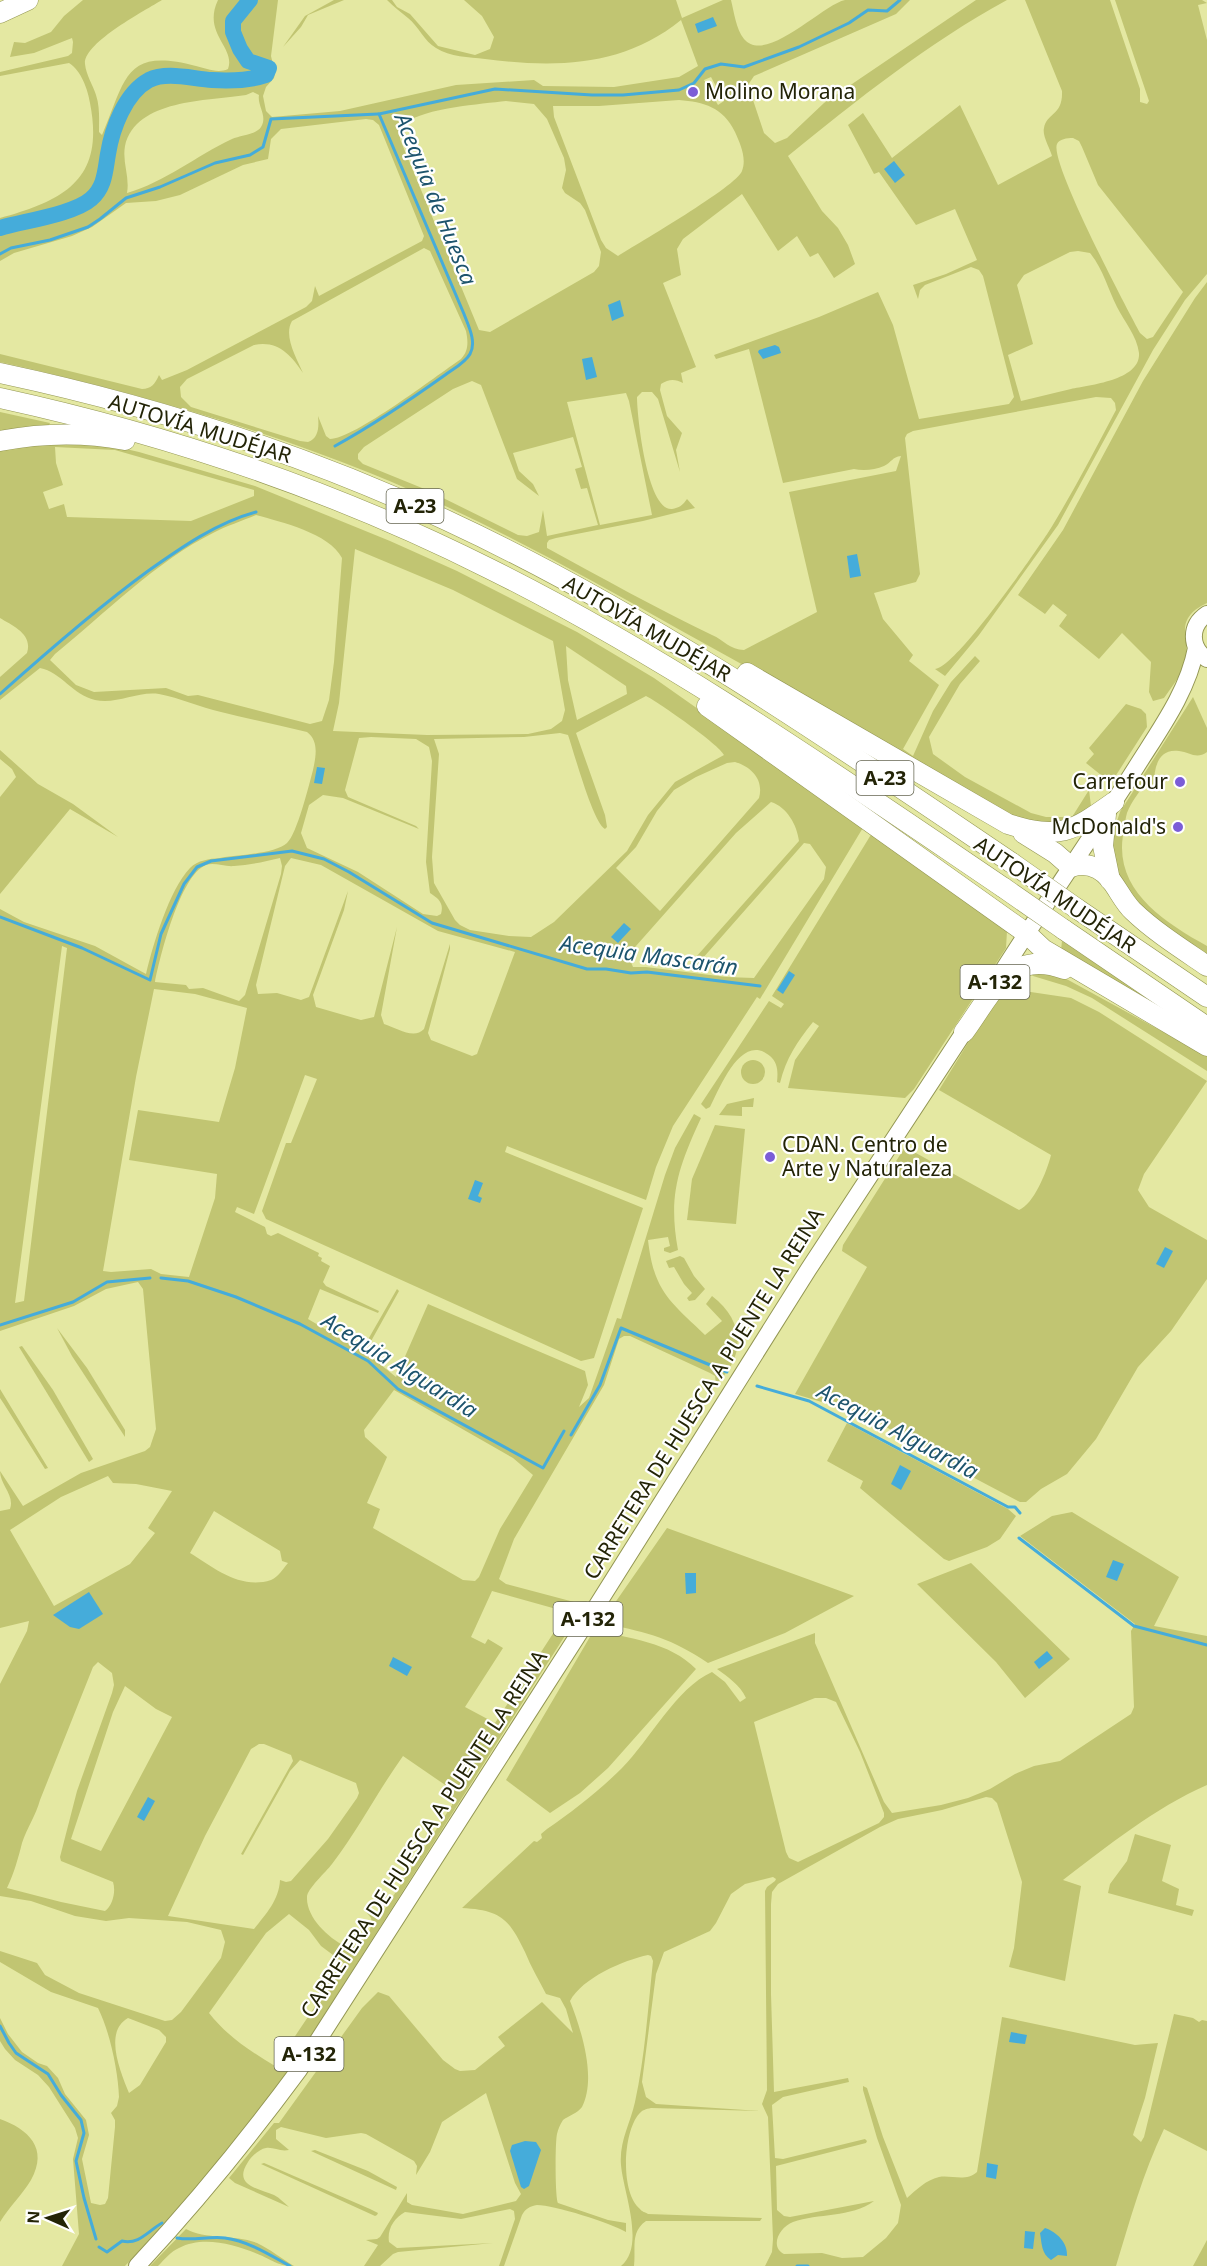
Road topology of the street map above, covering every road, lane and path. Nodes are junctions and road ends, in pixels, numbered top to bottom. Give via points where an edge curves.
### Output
1 (28, 0) edge
2 (0, 13) edge
3 (0, 373) edge
4 (0, 398) edge
5 (0, 441) edge
6 (244, 465) junction
7 (598, 598) junction
8 (1207, 614) edge
9 (616, 637) junction
10 (1202, 654) edge
11 (1207, 669) edge
12 (1180, 694) junction
13 (1110, 808) junction
14 (1008, 824) junction
15 (1071, 867) junction
16 (1110, 880) junction
17 (1026, 933) junction
18 (1207, 966) edge
19 (1086, 975) junction
20 (1207, 997) edge
21 (1207, 1027) edge
22 (964, 1032) junction
23 (1207, 1046) edge
24 (137, 2266) edge

1 - 2 highway
3 - 7 highway, AUTOVÍA MUDÉJAR / A-23 via 177,417 307,461 449,521
4 - 6 highway, AUTOVÍA MUDÉJAR / A-23
5 - 6 highway via 49,435 103,436 160,447 230,469
6 - 9 highway, AUTOVÍA MUDÉJAR / A-23 via 435,542
7 - 14 highway via 626,605
7 - 20 highway, AUTOVÍA MUDÉJAR / A-23, bridge via 768,700
8 - 10 main road, A-132 via 1195,629 1194,639
9 - 17 highway via 631,654
9 - 21 highway, AUTOVÍA MUDÉJAR / A-23, bridge via 809,757
10 - 12 main road, A-132
11 - 12 main road, A-132
12 - 13 main road, A-132
13 - 14 highway via 1063,832 1035,832
13 - 15 main road, CARRETERA DE HUESCA A PUENTE LA REINA / A-132
13 - 16 highway via 1103,846
14 - 15 highway via 1056,853
15 - 16 highway via 1091,866
15 - 17 main road, CARRETERA DE HUESCA A PUENTE LA REINA / A-132
16 - 18 highway via 1142,919
17 - 19 highway via 1043,949
17 - 22 main road, CARRETERA DE HUESCA A PUENTE LA REINA / A-132
19 - 22 highway via 1042,964 1017,968 996,987
19 - 23 highway
22 - 24 main road, CARRETERA DE HUESCA A PUENTE LA REINA / A-132 via 299,2070 224,2168

